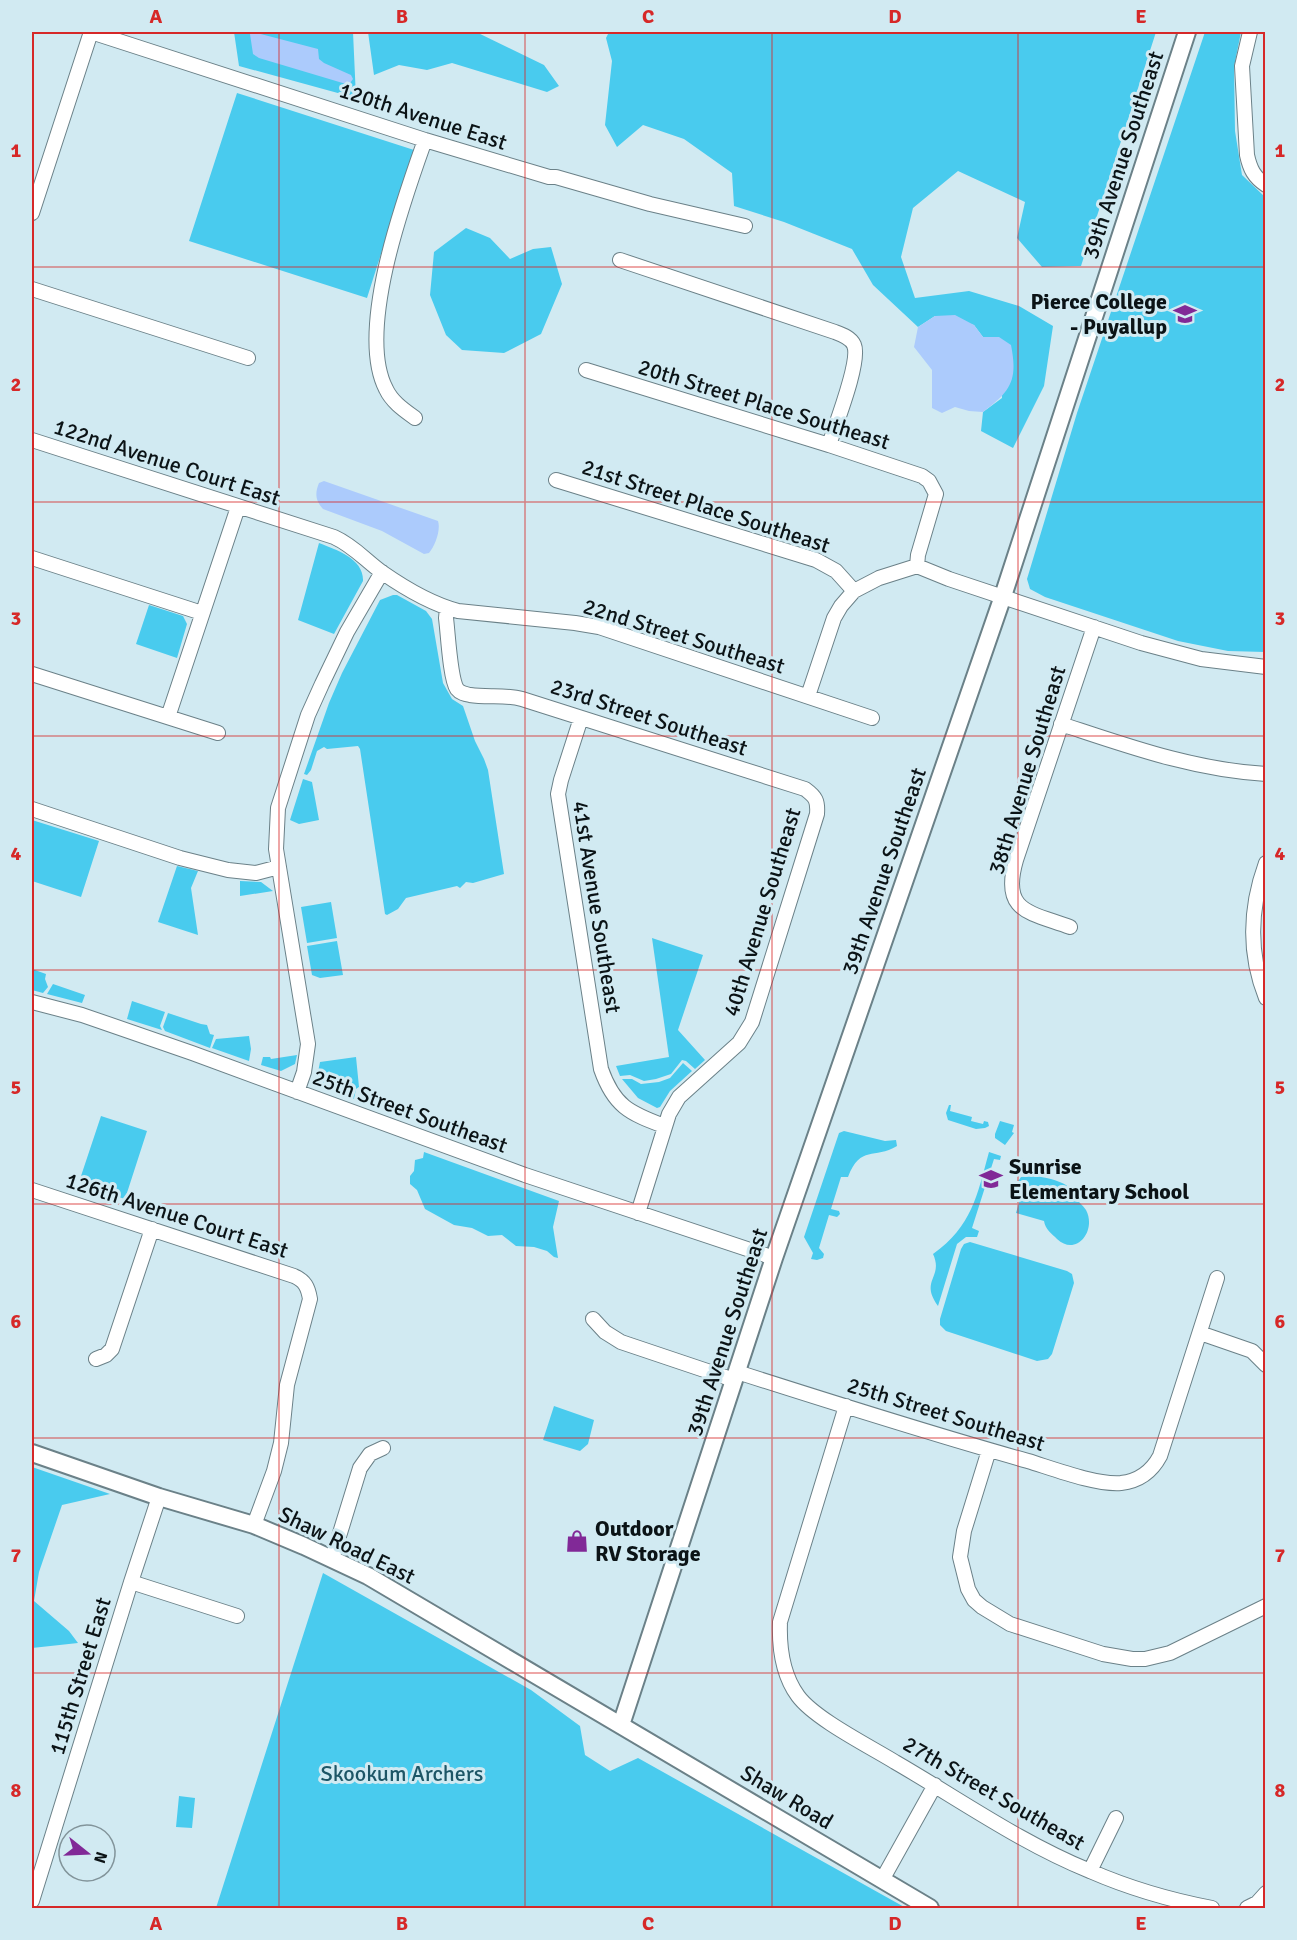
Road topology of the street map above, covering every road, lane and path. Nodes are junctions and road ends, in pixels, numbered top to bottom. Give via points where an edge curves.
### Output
1 (91, 32) edge
2 (1187, 32) edge
3 (1250, 32) edge
4 (425, 140) junction
5 (1266, 185) edge
6 (32, 213) edge
7 (745, 226) dead end
8 (620, 260) dead end
9 (32, 289) edge
10 (248, 358) dead end
11 (586, 370) dead end
12 (415, 418) dead end
13 (32, 440) edge
14 (829, 445) junction
15 (556, 480) dead end
16 (238, 507) junction
17 (289, 523) joint
18 (32, 558) edge
19 (917, 566) junction
20 (382, 572) junction
21 (854, 591) junction
22 (1003, 596) junction
23 (447, 608) junction
24 (202, 613) junction
25 (1094, 627) junction
26 (1266, 667) edge
27 (32, 674) edge
28 (808, 696) junction
29 (168, 717) junction
30 (581, 717) junction
31 (872, 718) dead end
32 (1061, 724) junction
33 (218, 734) dead end
34 (1266, 774) edge
35 (818, 801) joint
36 (32, 809) edge
37 (1266, 863) edge
38 (279, 867) junction
39 (1070, 927) dead end
40 (1266, 998) edge
41 (32, 1002) edge
42 (297, 1092) junction
43 (664, 1126) junction
44 (32, 1190) edge
45 (638, 1213) junction
46 (152, 1229) junction
47 (774, 1258) junction
48 (1217, 1278) dead end
49 (593, 1319) dead end
50 (1200, 1333) junction
51 (96, 1359) dead end
52 (1266, 1365) edge
53 (736, 1376) junction
54 (846, 1406) junction
55 (383, 1448) dead end
56 (989, 1450) junction
57 (32, 1453) edge
58 (159, 1497) junction
59 (254, 1526) junction
60 (332, 1559) junction
61 (131, 1582) junction
62 (1264, 1610) edge
63 (237, 1616) dead end
64 (621, 1725) junction
65 (935, 1785) junction
66 (1116, 1818) dead end
67 (1090, 1871) junction
68 (882, 1880) junction
69 (32, 1901) edge
70 (930, 1908) edge
71 (1212, 1908) edge

1 - 4 street, 120th Avenue East
1 - 6 street
2 - 22 main road, 39th Avenue Southeast
3 - 5 street via 1242,66 1247,155 1253,174
4 - 7 street, 120th Avenue East via 549,177
4 - 12 street via 390,248 375,334 377,365 386,391
8 - 14 street via 850,339 855,348 855,364
9 - 10 street
11 - 14 street, 20th Street Place Southeast
13 - 16 street, 122nd Avenue Court East
14 - 19 street, 20th Street Place Southeast via 929,481 936,494
15 - 21 street, 21st Street Place Southeast via 816,560 836,571
16 - 17 street, 122nd Avenue Court East
16 - 24 street
17 - 20 street, 22nd Street Southeast via 345,542
18 - 24 street
19 - 21 street
19 - 22 street
20 - 23 street, 22nd Street Southeast
20 - 38 street via 334,657 308,715 278,808
21 - 28 street via 834,618
22 - 25 street
22 - 47 main road, 39th Avenue Southeast
23 - 28 street, 22nd Street Southeast via 589,625
23 - 30 street, 23rd Street Southeast via 453,679 461,693 510,696
24 - 29 street
25 - 26 street via 1200,659
25 - 32 street, 38th Avenue Southeast
27 - 29 street
28 - 31 street, 22nd Street Southeast
29 - 33 street
30 - 35 street, 23rd Street Southeast via 805,789
30 - 43 street, 41st Avenue Southeast via 558,794 601,1069 606,1084 626,1109
32 - 34 street via 1179,762
32 - 39 street, 38th Avenue Southeast via 1012,872 1011,890 1022,908
35 - 43 street, 40th Avenue Southeast via 749,1028 740,1043 680,1097
36 - 38 street via 228,870 256,873
37 - 40 street via 1255,903 1253,932 1255,962
38 - 42 street via 308,1044
41 - 42 street, 25th Street Southeast via 82,1015
42 - 45 street, 25th Street Southeast
43 - 45 street, 40th Avenue Southeast
44 - 46 street, 126th Avenue Court East
45 - 47 street, 25th Street Southeast
46 - 51 street via 112,1349
46 - 59 street, 126th Avenue Court East via 294,1275 307,1286 310,1299 286,1385 281,1443
47 - 53 main road, 39th Avenue Southeast
48 - 50 street
49 - 53 street via 621,1342
50 - 52 street via 1252,1351
50 - 56 street, 25th Street Southeast via 1160,1456 1143,1476 1107,1482
53 - 54 street, 25th Street Southeast
53 - 64 main road, 39th Avenue Southeast
54 - 56 street, 25th Street Southeast
54 - 65 street, 27th Street Southeast via 780,1622 784,1668 797,1695 812,1710
55 - 60 street via 370,1454 360,1468
56 - 62 street via 961,1544 961,1569 968,1589 982,1607 1010,1624 1103,1654 1132,1659 1170,1653
57 - 58 main road, Shaw Road East
58 - 59 main road, Shaw Road East
58 - 61 street, 115th Street East
59 - 60 main road, Shaw Road East
60 - 64 main road, Shaw Road East via 368,1576
61 - 63 street
61 - 69 street, 115th Street East
64 - 68 main road, Shaw Road
65 - 67 street, 27th Street Southeast via 1018,1836
65 - 68 street
66 - 67 street
67 - 71 street, 27th Street Southeast via 1145,1891
68 - 70 main road, Shaw Road

